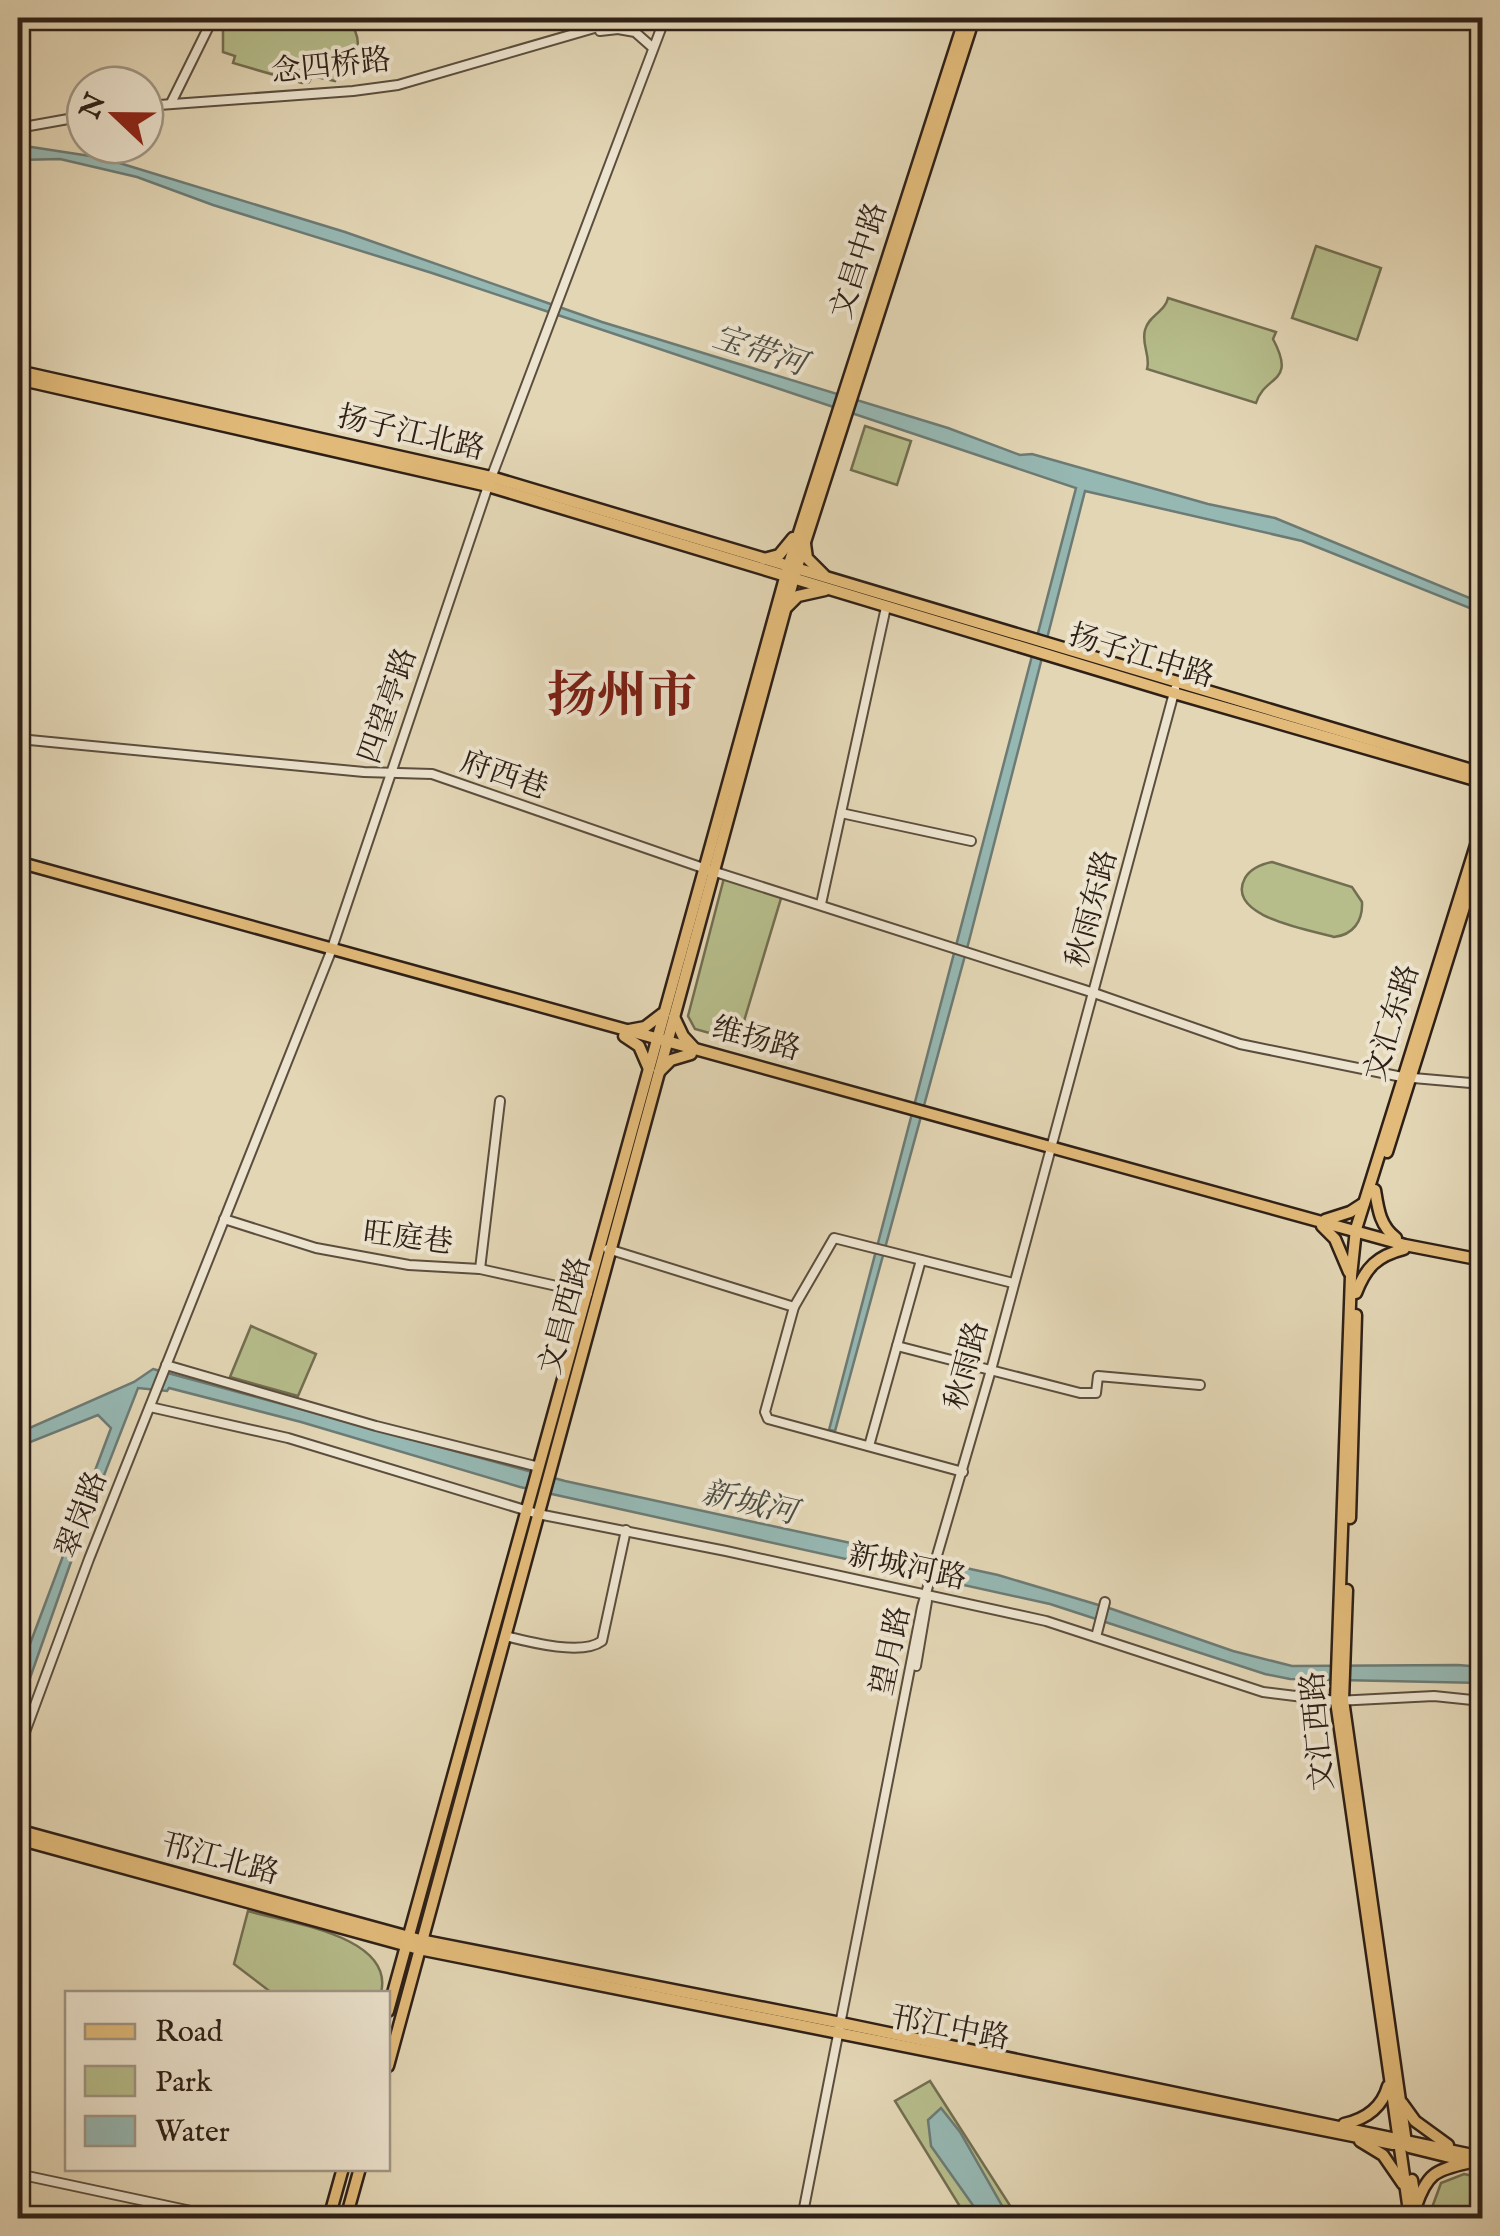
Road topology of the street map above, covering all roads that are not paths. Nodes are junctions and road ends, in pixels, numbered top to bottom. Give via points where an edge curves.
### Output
1 (213, 18) edge
2 (629, 18) edge
3 (646, 18) edge
4 (665, 18) edge
5 (965, 18) edge
6 (974, 18) edge
7 (618, 29) junction
8 (576, 34) junction
9 (653, 48) junction
10 (171, 103) junction
11 (165, 104) edge
12 (65, 120) edge
13 (18, 128) edge
14 (18, 371) edge
15 (18, 379) edge
16 (848, 394) junction
17 (842, 414) junction
18 (490, 482) junction
19 (804, 518) junction
20 (804, 543) junction
21 (763, 560) junction
22 (750, 566) junction
23 (791, 573) junction
24 (831, 585) junction
25 (782, 604) junction
26 (886, 607) junction
27 (1032, 645) junction
28 (1175, 688) junction
29 (18, 740) edge
30 (390, 773) junction
31 (1482, 773) edge
32 (1482, 782) edge
33 (840, 812) junction
34 (1482, 826) edge
35 (971, 841) dead end
36 (1482, 850) edge
37 (18, 865) edge
38 (711, 870) junction
39 (1476, 888) edge
40 (820, 904) junction
41 (330, 952) junction
42 (1094, 993) junction
43 (670, 1013) junction
44 (626, 1033) junction
45 (661, 1043) junction
46 (693, 1052) junction
47 (654, 1072) junction
48 (1406, 1078) junction
49 (1482, 1084) edge
50 (500, 1101) dead end
51 (1049, 1149) junction
52 (1375, 1190) junction
53 (1364, 1202) junction
54 (224, 1219) junction
55 (1322, 1223) junction
56 (1359, 1233) junction
57 (1405, 1247) junction
58 (606, 1249) junction
59 (921, 1260) junction
60 (1482, 1262) edge
61 (480, 1269) junction
62 (1351, 1276) junction
63 (1013, 1283) junction
64 (588, 1293) junction
65 (1356, 1293) junction
66 (794, 1307) junction
67 (897, 1346) junction
68 (165, 1368) junction
69 (991, 1370) junction
70 (1200, 1385) dead end
71 (150, 1407) junction
72 (869, 1446) junction
73 (542, 1470) junction
74 (963, 1472) junction
75 (533, 1512) junction
76 (626, 1530) junction
77 (927, 1597) junction
78 (1105, 1602) dead end
79 (505, 1636) junction
80 (1096, 1637) junction
81 (1341, 1662) junction
82 (1339, 1701) junction
83 (1482, 1701) edge
84 (18, 1752) edge
85 (18, 1830) edge
86 (18, 1840) edge
87 (414, 1943) junction
88 (390, 2006) edge
89 (842, 2028) junction
90 (390, 2057) edge
91 (1390, 2080) junction
92 (1400, 2098) junction
93 (1340, 2129) junction
94 (1402, 2142) junction
95 (1457, 2151) junction
96 (1479, 2162) edge
97 (343, 2171) edge
98 (359, 2171) edge
99 (18, 2174) edge
100 (1406, 2190) junction
101 (1415, 2215) edge
102 (224, 2218) edge
103 (330, 2218) edge
104 (346, 2218) edge
105 (804, 2218) edge

1 - 10 street
2 - 8 street, 念四桥路
3 - 7 street, 念四桥路
4 - 9 street, 四望亭路
5 - 16 main road, 文昌中路
6 - 16 main road, 文昌中路
7 - 8 street, 念四桥路
7 - 9 street via 635,32
8 - 10 street, 念四桥路 via 398,85
9 - 18 street, 四望亭路
10 - 11 street, 念四桥路
12 - 13 street
14 - 18 main road, 扬子江北路
15 - 18 main road, 扬子江北路
16 - 17 main road, 文昌中路
17 - 19 main road, 文昌中路
17 - 20 main road, 文昌中路
18 - 21 main road, 扬子江北路
18 - 22 main road, 扬子江北路
18 - 30 street, 四望亭路
19 - 21 main road via 788,547
19 - 23 main road, 文昌中路
20 - 23 main road, 文昌中路
20 - 24 main road via 807,558
21 - 23 main road, 扬子江北路
22 - 23 main road, 扬子江北路
22 - 25 main road via 774,586
23 - 24 main road, 扬子江中路
23 - 25 main road, 文昌西路
24 - 25 main road
24 - 26 main road, 扬子江中路
24 - 27 main road, 扬子江中路
25 - 38 main road, 文昌西路
26 - 27 main road, 扬子江中路
26 - 33 street
27 - 28 main road, 扬子江中路
28 - 31 main road, 扬子江中路
28 - 32 main road, 扬子江中路
28 - 42 street, 秋雨东路
29 - 30 street, 府西巷
30 - 38 street, 府西巷 via 432,774
30 - 41 street, 四望亭路
33 - 35 street
33 - 40 street
34 - 48 main road, 文汇东路
36 - 39 main road, 文汇东路
37 - 41 main road, 维扬路
38 - 40 street, 府西巷
38 - 43 main road, 文昌西路
39 - 48 main road, 文汇东路
40 - 42 street, 府西巷
41 - 44 main road, 维扬路
41 - 54 street, 四望亭路
42 - 48 street, 府西巷 via 1240,1044
42 - 51 street, 秋雨东路
43 - 44 main road
43 - 45 main road, 文昌西路
43 - 46 main road
44 - 45 main road, 维扬路
44 - 47 main road
45 - 46 main road, 维扬路
45 - 47 main road, 文昌西路
46 - 47 main road
46 - 51 main road, 维扬路
47 - 58 main road, 文昌西路
48 - 49 street, 府西巷
48 - 52 main road, 文汇东路
48 - 53 main road, 文汇东路
50 - 61 street
51 - 55 main road, 维扬路
51 - 63 street, 秋雨路
52 - 56 main road, 文汇东路
52 - 57 main road via 1380,1217
53 - 55 main road
53 - 56 main road, 文汇东路
54 - 61 street, 旺庭巷 via 316,1248 409,1266
54 - 68 street, 四望亭路
55 - 56 main road, 维扬路
55 - 62 main road
56 - 57 main road, 维扬路
56 - 62 main road, 文汇西路
56 - 65 main road, 文汇西路
57 - 60 main road, 维扬路
57 - 65 main road via 1378,1257
58 - 64 main road, 文昌西路
58 - 66 street
58 - 73 main road, 文昌西路
59 - 63 street
59 - 66 street via 834,1238
59 - 67 street
61 - 64 street, 旺庭巷
62 - 81 main road, 文汇西路
63 - 69 street, 秋雨路
64 - 73 main road, 文昌西路
65 - 81 main road, 文汇西路
66 - 72 street via 766,1418
67 - 69 street
67 - 72 street
68 - 71 street, 四望亭路
68 - 73 street
69 - 70 street via 1080,1393 1096,1393 1098,1376
69 - 74 street, 秋雨路
71 - 75 street, 新城河路 via 288,1438
71 - 84 street, 翠岗路
72 - 74 street
73 - 75 main road, 文昌西路
74 - 77 street, 秋雨路
75 - 76 street, 新城河路
75 - 79 main road, 文昌西路
75 - 87 main road, 文昌西路
76 - 77 street, 新城河路
76 - 79 street via 597,1646
77 - 80 street, 新城河路 via 1046,1620
77 - 89 street, 望月路
78 - 80 street
79 - 87 main road, 文昌西路
80 - 82 street, 新城河路 via 1263,1692
81 - 82 main road, 文汇西路
82 - 83 street, 新城河路
82 - 91 main road, 文汇西路
82 - 92 main road, 文汇西路
85 - 87 main road, 邗江北路
86 - 87 main road, 邗江北路
87 - 88 main road, 文昌西路
87 - 89 main road, 邗江中路
87 - 90 main road, 文昌西路
89 - 93 main road, 邗江中路
89 - 105 street, 望月路
91 - 93 main road via 1374,2111
91 - 94 main road, 文汇西路
92 - 94 main road, 文汇西路
92 - 95 main road via 1415,2121
93 - 94 main road, 邗江中路
93 - 100 main road via 1383,2155
94 - 95 main road, 邗江中路
94 - 96 main road, 邗江中路
94 - 100 main road, 文汇西路
94 - 101 main road, 文汇西路
95 - 96 main road, 邗江中路
96 - 101 main road via 1432,2174
97 - 103 main road
98 - 104 main road
99 - 102 street
100 - 101 main road, 文汇西路

